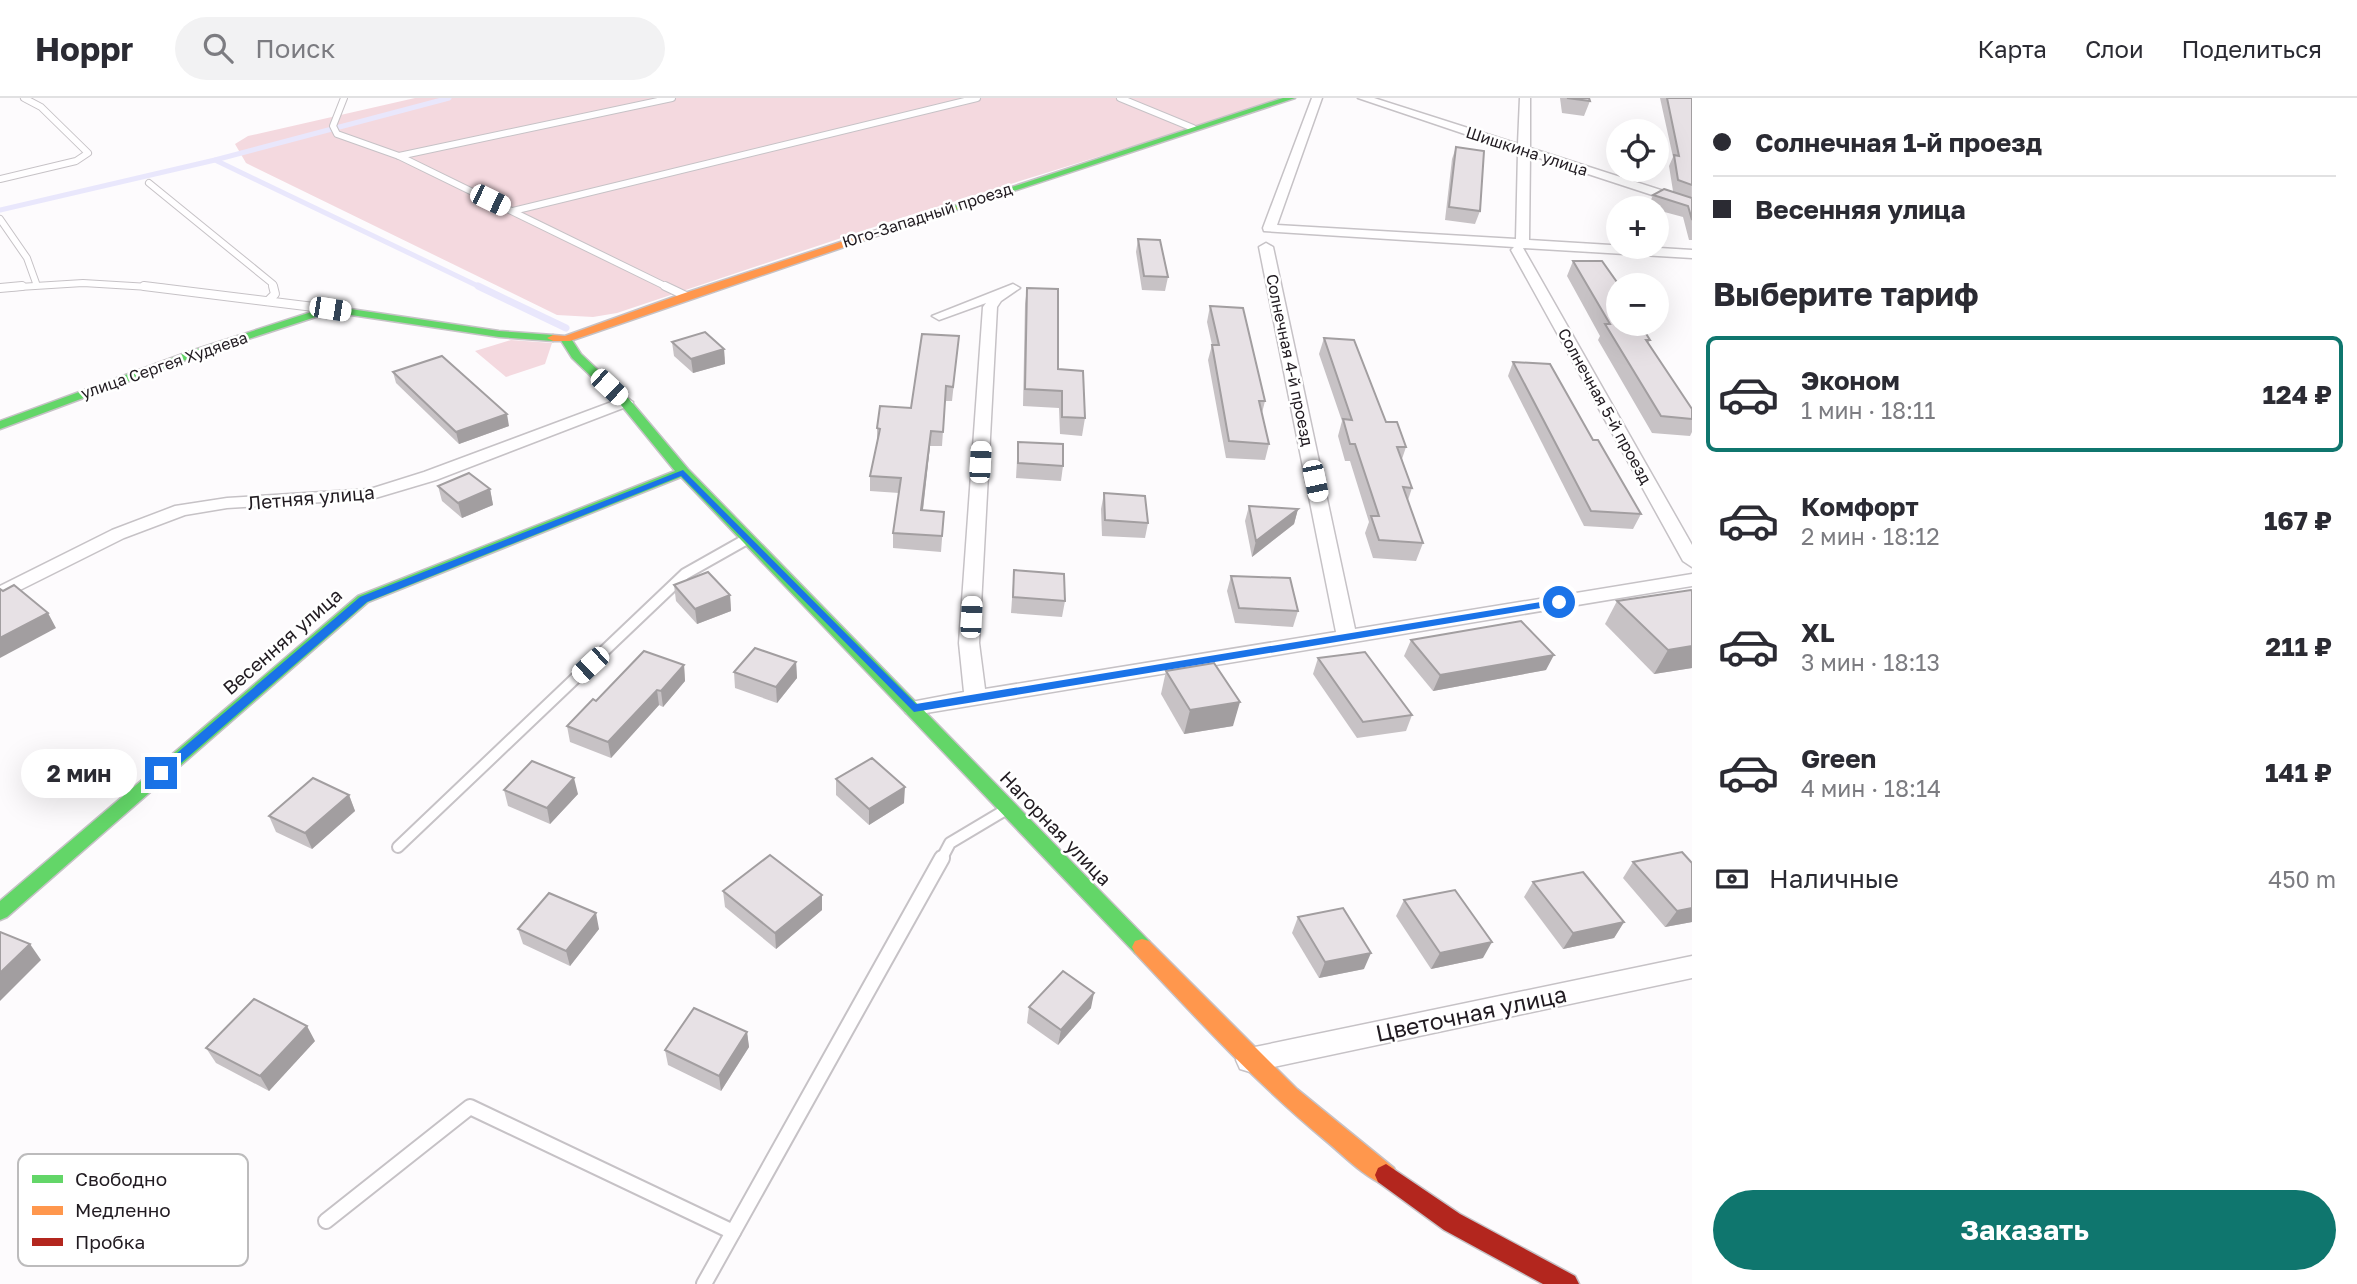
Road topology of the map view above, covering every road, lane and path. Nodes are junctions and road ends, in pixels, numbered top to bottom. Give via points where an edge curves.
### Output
1 (24, 98) edge
2 (344, 98) edge
3 (672, 98) edge
4 (977, 98) edge
5 (1120, 98) edge
6 (1291, 98) edge
7 (1317, 98) edge
8 (1363, 98) edge
9 (1525, 98) edge
10 (1193, 128) junction
11 (1525, 150) junction
12 (399, 156) junction
13 (0, 179) edge
14 (149, 183) dead end
15 (1692, 204) edge
16 (513, 211) junction
17 (0, 219) edge
18 (1266, 247) dead end
19 (1520, 247) junction
20 (1692, 254) edge
21 (36, 283) junction
22 (0, 288) edge
23 (686, 296) junction
24 (268, 301) junction
25 (330, 309) junction
26 (939, 316) dead end
27 (566, 339) junction
28 (625, 402) junction
29 (0, 425) edge
30 (683, 472) junction
31 (747, 539) junction
32 (1692, 561) edge
33 (1692, 580) edge
34 (0, 594) edge
35 (1347, 637) junction
36 (975, 696) junction
37 (914, 708) junction
38 (1008, 809) junction
39 (398, 847) dead end
40 (0, 912) edge
41 (1692, 967) edge
42 (1250, 1059) junction
43 (326, 1221) dead end
44 (733, 1232) junction
45 (704, 1284) edge
46 (1567, 1284) edge

1 - 13 lane via 41,107 88,153 76,161
2 - 12 lane via 332,125 337,134
3 - 12 lane
4 - 16 lane
5 - 10 lane
6 - 10 street, Юго-Западный проезд
7 - 19 street via 1269,228
8 - 11 street, Шишкина улица
9 - 11 street
10 - 23 street, Юго-Западный проезд
11 - 15 street, Шишкина улица
11 - 19 street
12 - 16 lane
14 - 24 lane via 273,284 275,294
16 - 23 lane
17 - 21 lane via 27,258
18 - 35 street, Солнечная 4-й проезд
19 - 20 street
19 - 32 street, Солнечная 5-й проезд
21 - 22 lane
21 - 24 lane via 175,288
23 - 27 street, Юго-Западный проезд
24 - 25 lane
25 - 27 street
25 - 29 street, улица Сергея Худяева
26 - 36 street via 1013,288 990,307 969,643
27 - 28 street, Нагорная улица via 576,356
28 - 30 street, Нагорная улица
28 - 34 street, Летняя улица via 372,495 181,510 118,534
30 - 31 street, Нагорная улица
30 - 40 street, Весенняя улица via 363,599
31 - 37 street, Нагорная улица
31 - 39 lane via 685,574
33 - 35 street
35 - 36 street
36 - 37 street
37 - 38 street, Нагорная улица
38 - 42 street, Нагорная улица
38 - 44 lane via 950,843
41 - 42 street, Цветочная улица
42 - 46 street, Нагорная улица via 1350,1149 1452,1222
43 - 44 lane via 470,1107
44 - 45 lane

